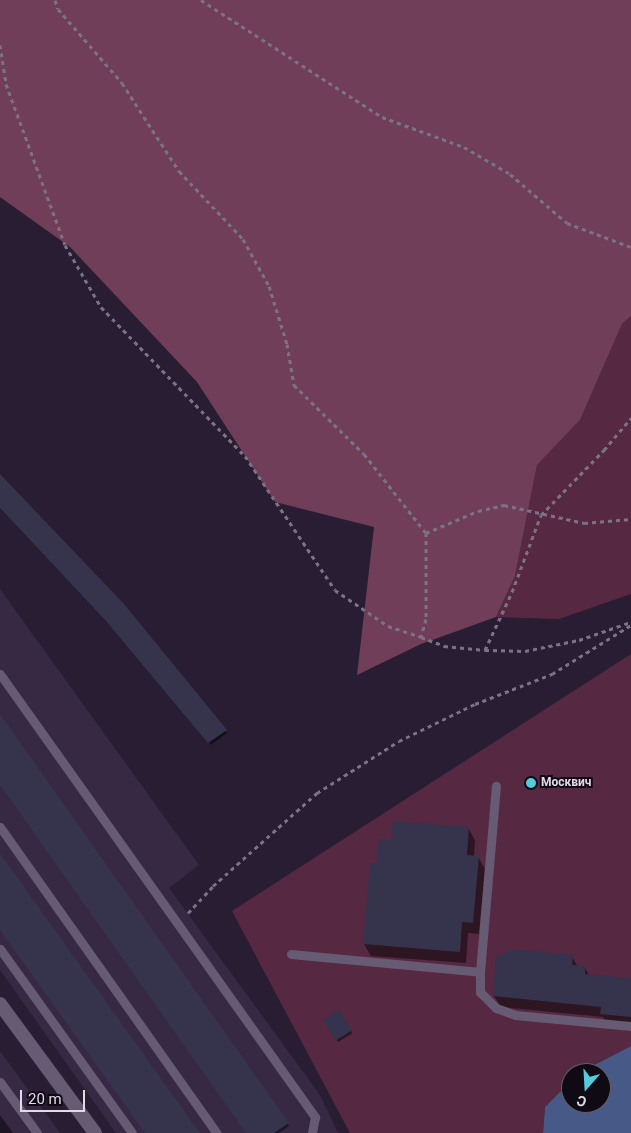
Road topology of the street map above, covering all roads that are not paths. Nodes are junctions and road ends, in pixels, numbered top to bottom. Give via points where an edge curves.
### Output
1 (0, 674) edge
2 (496, 786) dead end
3 (0, 827) edge
4 (0, 949) edge
5 (291, 954) dead end
6 (480, 972) junction
7 (0, 1004) edge
8 (631, 1026) edge
9 (0, 1082) edge
10 (37, 1133) edge
11 (95, 1133) edge
12 (132, 1133) edge
13 (217, 1133) edge
14 (312, 1133) edge

1 - 14 lane via 315,1117
2 - 6 lane
3 - 13 lane
4 - 12 lane
5 - 6 lane
6 - 8 lane via 480,992 496,1008 515,1015
7 - 11 street
9 - 10 lane

